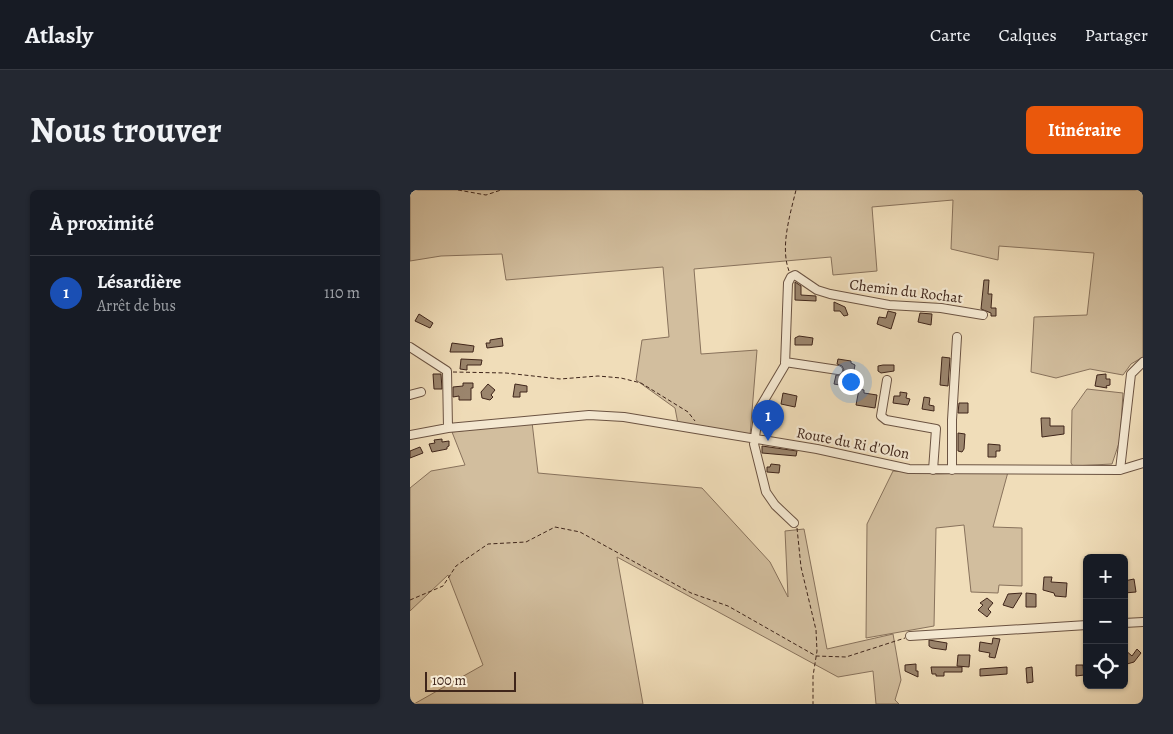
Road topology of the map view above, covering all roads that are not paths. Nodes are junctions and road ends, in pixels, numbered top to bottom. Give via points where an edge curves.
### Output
1 (983, 315) dead end
2 (957, 337) dead end
3 (410, 346) edge
4 (785, 362) junction
5 (1143, 362) edge
6 (838, 370) dead end
7 (887, 380) dead end
8 (420, 392) dead end
9 (410, 395) edge
10 (448, 428) junction
11 (410, 435) edge
12 (755, 439) junction
13 (1143, 463) edge
14 (932, 470) junction
15 (952, 470) junction
16 (1120, 470) junction
17 (794, 523) road end
18 (1143, 622) edge
19 (1128, 623) edge
20 (1083, 625) edge
21 (910, 636) road end

1 - 4 street, Chemin du Rochat via 844,297 818,290 795,275 788,283
2 - 15 street
3 - 10 street via 447,371
4 - 6 street
4 - 12 street via 758,409
5 - 16 street via 1131,374
7 - 14 street via 881,416 886,420 936,430
8 - 9 street
10 - 11 street, Route du Ri d'Olon
10 - 12 street, Route du Ri d'Olon via 589,415 624,417
12 - 14 street, Route du Ri d'Olon via 909,469
12 - 17 street via 766,492
13 - 16 street, Route du Ri d'Olon
14 - 15 street, Route du Ri d'Olon
15 - 16 street, Route du Ri d'Olon
18 - 19 street
20 - 21 street

